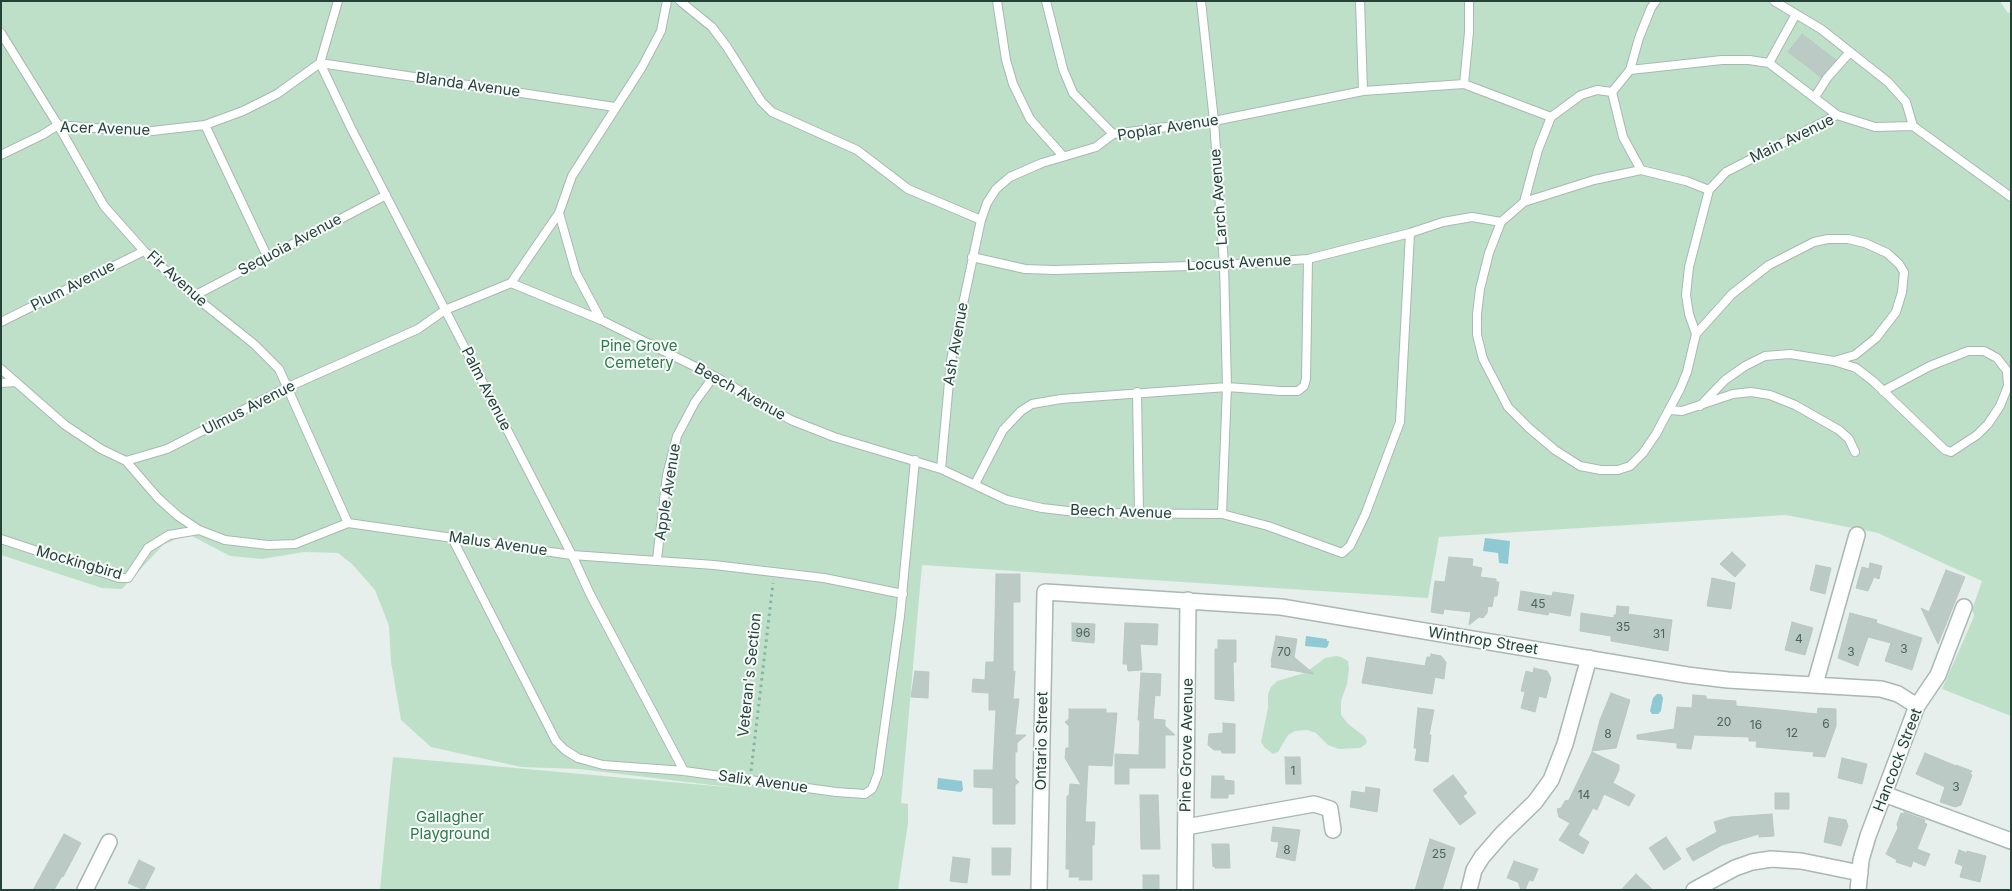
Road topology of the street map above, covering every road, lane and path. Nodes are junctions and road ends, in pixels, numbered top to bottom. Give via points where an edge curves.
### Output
1 (338, 1) edge
2 (667, 1) edge
3 (680, 1) edge
4 (997, 1) edge
5 (1046, 1) edge
6 (1201, 1) edge
7 (1360, 1) edge
8 (1469, 1) edge
9 (1656, 1) edge
10 (1774, 1) edge
11 (1787, 1) edge
12 (1796, 14) junction
13 (1, 32) edge
14 (1850, 52) junction
15 (320, 63) junction
16 (1769, 63) junction
17 (1630, 70) junction
18 (1464, 84) junction
19 (1363, 91) junction
20 (1612, 92) junction
21 (1815, 97) junction
22 (615, 107) junction
23 (1838, 115) junction
24 (1551, 117) junction
25 (1214, 121) junction
26 (58, 125) junction
27 (205, 125) junction
28 (1913, 126) junction
29 (1113, 134) junction
30 (1, 155) edge
31 (1063, 156) junction
32 (1640, 170) junction
33 (1709, 190) junction
34 (386, 194) junction
35 (2011, 197) edge
36 (1524, 202) junction
37 (559, 214) junction
38 (981, 220) junction
39 (1500, 222) junction
40 (1410, 233) junction
41 (144, 251) junction
42 (267, 256) junction
43 (972, 257) junction
44 (1308, 259) junction
45 (1224, 265) junction
46 (511, 282) junction
47 (194, 296) junction
48 (445, 310) junction
49 (601, 320) junction
50 (1, 322) edge
51 (1696, 334) junction
52 (1834, 361) junction
53 (1, 369) edge
54 (714, 376) junction
55 (16, 382) junction
56 (1, 383) edge
57 (1227, 387) junction
58 (286, 388) junction
59 (1883, 390) junction
60 (1137, 392) junction
61 (1700, 406) junction
62 (1670, 410) junction
63 (1855, 452) dead end
64 (915, 460) junction
65 (126, 461) junction
66 (940, 468) junction
67 (974, 484) junction
68 (1139, 514) junction
69 (1222, 514) junction
70 (348, 522) junction
71 (199, 530) junction
72 (1857, 535) dead end
73 (452, 538) junction
74 (1, 539) edge
75 (572, 555) junction
76 (657, 559) junction
77 (775, 572) junction
78 (1045, 592) joint
79 (902, 594) junction
80 (1188, 600) junction
81 (1964, 607) dead end
82 (1589, 658) junction
83 (1816, 684) junction
84 (1917, 706) junction
85 (684, 771) junction
86 (750, 781) junction
87 (1884, 794) junction
88 (1186, 827) junction
89 (1334, 830) dead end
90 (2011, 841) edge
91 (110, 842) dead end
92 (1860, 873) junction
93 (85, 890) edge
94 (1039, 890) edge
95 (1185, 890) edge
96 (1469, 890) edge
97 (1694, 890) edge
98 (1858, 890) edge

1 - 15 lane
2 - 22 lane via 661,31
3 - 38 lane via 712,28 761,101 772,112 857,150 908,189
4 - 31 lane via 1013,84 1030,119
5 - 29 lane via 1063,69 1073,93
6 - 25 lane, Larch Avenue
7 - 19 lane
8 - 18 lane
9 - 17 lane via 1639,38
10 - 12 lane
11 - 12 lane
12 - 14 lane
12 - 16 lane
13 - 26 lane, Fir Avenue
14 - 21 lane
14 - 28 lane via 1888,82 1906,102
15 - 22 lane, Blanda Avenue
15 - 27 lane, Acer Avenue via 277,94 243,112
15 - 34 lane, Palm Avenue
16 - 17 lane via 1722,60
16 - 21 lane
17 - 20 lane
18 - 19 lane, Poplar Avenue
18 - 24 lane, Poplar Avenue
19 - 25 lane, Poplar Avenue
20 - 24 lane via 1597,90 1581,95
20 - 32 lane via 1623,137
21 - 23 lane
22 - 37 lane via 572,176
23 - 28 lane, Main Avenue via 1875,127
23 - 33 lane, Main Avenue via 1726,172
24 - 36 lane
25 - 29 lane, Poplar Avenue
25 - 45 lane, Larch Avenue
26 - 27 lane, Acer Avenue via 143,132
26 - 30 lane, Acer Avenue
26 - 41 lane, Fir Avenue via 104,206
27 - 42 lane
28 - 35 lane
29 - 31 lane, Poplar Avenue via 1096,147
31 - 38 lane, Poplar Avenue via 1010,178 991,196
32 - 33 lane
32 - 36 lane via 1594,180
33 - 51 lane via 1695,242 1686,295
34 - 42 lane, Sequoia Avenue
34 - 48 lane, Palm Avenue
36 - 39 lane
37 - 46 lane
37 - 49 lane via 576,273
38 - 43 lane, Ash Avenue
39 - 40 lane, Locust Avenue via 1472,217
39 - 62 lane via 1480,288 1477,336 1483,359 1508,407 1555,450 1580,466 1601,470 1630,466 1643,453
40 - 44 lane, Locust Avenue
40 - 69 lane, Beech Avenue via 1400,422 1350,546 1342,553 1268,526
41 - 47 lane, Fir Avenue
41 - 50 lane, Plum Avenue
42 - 47 lane, Sequoia Avenue
43 - 45 lane, Locust Avenue via 1025,269 1055,270
43 - 66 lane, Ash Avenue via 950,360
44 - 45 lane, Locust Avenue
44 - 57 lane via 1304,386 1298,390 1282,391
45 - 57 lane, Larch Avenue
46 - 48 lane, Ulmus Avenue
46 - 49 lane, Beech Avenue
47 - 58 lane, Fir Avenue via 266,355 279,369
48 - 58 lane, Ulmus Avenue via 418,329
48 - 75 lane, Palm Avenue
49 - 54 lane, Beech Avenue
51 - 52 lane via 1732,294 1769,265 1814,242 1848,239 1887,253 1899,264 1904,272 1902,292 1896,312 1876,338 1855,355
51 - 62 lane via 1687,372
52 - 59 lane via 1856,368
52 - 61 lane via 1790,354 1765,356 1724,380
53 - 55 lane
54 - 64 lane, Beech Avenue via 791,420 834,437
54 - 76 lane, Apple Avenue via 695,402 677,436 667,475
55 - 56 lane
55 - 65 lane via 65,425
57 - 60 lane
57 - 69 lane, Larch Avenue
58 - 65 lane, Ulmus Avenue via 167,450
58 - 70 lane, Fir Avenue
59 - 59 lane via 1968,351 1984,350 1997,358 2007,372 2008,386 1988,424 1977,436 1951,452 1945,450
60 - 67 lane via 1032,404 1003,430
60 - 68 lane
61 - 62 lane via 1682,412
61 - 63 lane via 1733,394 1752,392 1770,395 1795,404 1839,430 1849,439
64 - 66 lane, Beech Avenue
64 - 79 lane, Salix Avenue
65 - 71 lane via 158,498
66 - 67 lane, Beech Avenue
67 - 68 lane, Beech Avenue via 1008,500 1042,508 1085,514
68 - 69 lane, Beech Avenue
70 - 71 lane via 295,544 225,540
70 - 73 lane, Malus Avenue
71 - 74 lane, Mockingbird via 168,535 148,548 128,578 119,578
72 - 83 street
73 - 75 lane, Malus Avenue
73 - 85 lane, Salix Avenue via 556,741 578,758 603,765
75 - 76 lane, Malus Avenue
75 - 85 lane, Palm Avenue
76 - 77 lane, Malus Avenue
77 - 79 lane, Malus Avenue
77 - 86 path, Veteran's Section
78 - 80 street, Winthrop Street
78 - 94 street, Ontario Street
79 - 86 lane, Salix Avenue via 878,774 872,789 865,794
80 - 82 street, Winthrop Street via 1302,610
80 - 88 street, Pine Grove Avenue
81 - 84 street, Hancock Street via 1938,675
82 - 83 street, Winthrop Street via 1708,678
82 - 96 street via 1565,744 1551,780 1535,802 1482,857 1474,870
83 - 84 street, Winthrop Street via 1886,690
84 - 87 street, Hancock Street
85 - 86 lane, Salix Avenue
87 - 90 street
87 - 92 street, Hancock Street via 1862,854
88 - 89 street via 1314,804 1330,809
88 - 95 street, Pine Grove Avenue
91 - 93 street
92 - 97 street via 1801,861 1771,859 1735,868
92 - 98 street, Hancock Street

